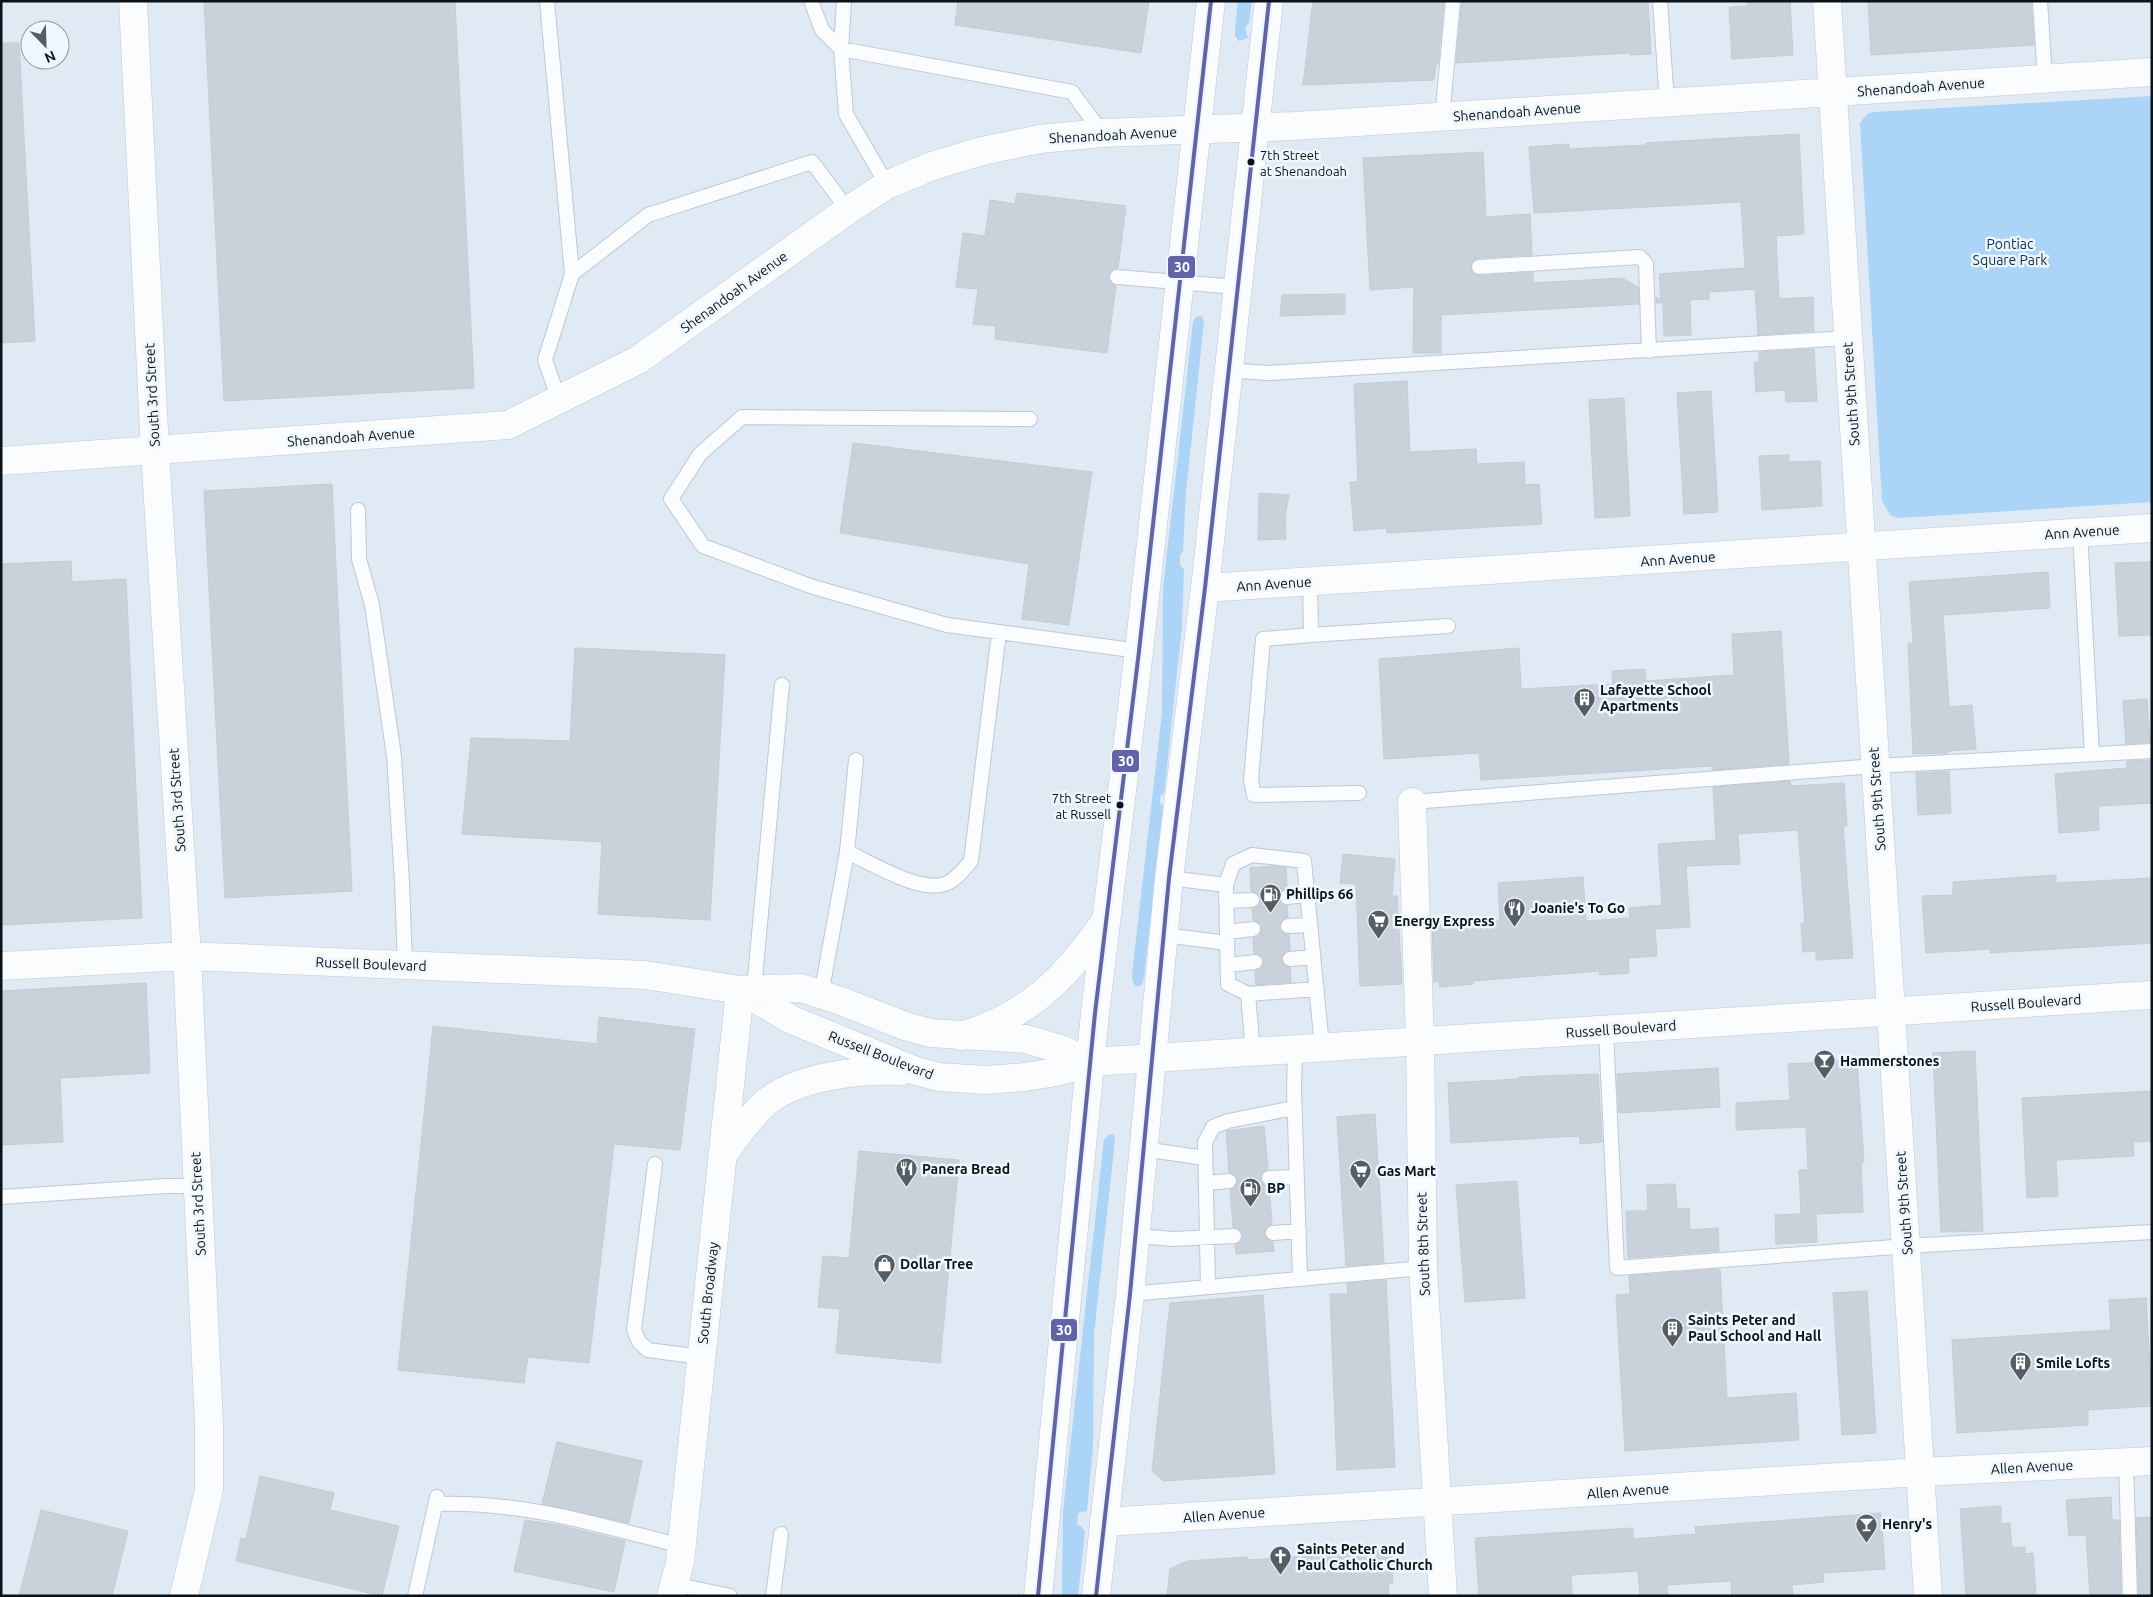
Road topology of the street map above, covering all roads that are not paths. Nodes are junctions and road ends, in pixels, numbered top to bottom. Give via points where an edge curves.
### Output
1 (133, 1) edge
2 (547, 1) edge
3 (811, 1) edge
4 (844, 1) edge
5 (1211, 1) edge
6 (1269, 1) edge
7 (1453, 1) edge
8 (1660, 1) edge
9 (1827, 1) edge
10 (2040, 1) edge
11 (841, 48) junction
12 (2152, 72) edge
13 (2045, 79) junction
14 (1833, 93) junction
15 (1667, 103) junction
16 (1442, 117) junction
17 (1256, 128) junction
18 (1197, 131) junction
19 (1102, 133) junction
20 (888, 185) junction
21 (848, 210) junction
22 (1480, 267) dead end
23 (572, 274) junction
24 (1117, 277) dead end
25 (1179, 282) junction
26 (1237, 287) junction
27 (1847, 338) junction
28 (1649, 351) junction
29 (1228, 370) junction
30 (558, 400) junction
31 (1030, 419) dead end
32 (155, 452) junction
33 (1, 461) edge
34 (358, 510) dead end
35 (2152, 528) edge
36 (2080, 532) junction
37 (1862, 547) junction
38 (1310, 582) junction
39 (1205, 588) junction
40 (1448, 626) dead end
41 (999, 632) junction
42 (1311, 635) junction
43 (1139, 651) junction
44 (782, 685) dead end
45 (2152, 751) edge
46 (2092, 754) junction
47 (856, 760) dead end
48 (1875, 766) junction
49 (1359, 793) dead end
50 (1412, 802) joint
51 (847, 852) junction
52 (1169, 878) junction
53 (1226, 885) junction
54 (1307, 895) junction
55 (1287, 897) dead end
56 (1252, 900) dead end
57 (1226, 901) junction
58 (1106, 920) junction
59 (1310, 925) junction
60 (1288, 926) dead end
61 (1253, 929) dead end
62 (1164, 935) junction
63 (1227, 937) junction
64 (188, 956) junction
65 (1313, 957) junction
66 (1290, 959) dead end
67 (1255, 962) dead end
68 (406, 965) junction
69 (1228, 965) junction
70 (1, 966) edge
71 (1317, 989) junction
72 (747, 990) junction
73 (1248, 994) junction
74 (821, 995) junction
75 (2152, 995) edge
76 (1891, 1012) junction
77 (1606, 1030) junction
78 (960, 1036) junction
79 (1420, 1041) junction
80 (1322, 1047) junction
81 (1295, 1049) junction
82 (1253, 1052) junction
83 (1152, 1058) junction
84 (1091, 1062) junction
85 (916, 1071) junction
86 (1294, 1108) junction
87 (1143, 1149) junction
88 (722, 1156) junction
89 (1205, 1158) junction
90 (655, 1164) dead end
91 (1297, 1177) junction
92 (1269, 1178) dead end
93 (1230, 1181) dead end
94 (1206, 1182) junction
95 (197, 1186) junction
96 (1, 1197) edge
97 (1298, 1231) junction
98 (2152, 1232) edge
99 (1273, 1233) dead end
100 (1135, 1236) junction
101 (1234, 1236) dead end
102 (1207, 1238) junction
103 (1907, 1246) junction
104 (1423, 1268) junction
105 (1300, 1279) junction
106 (1208, 1287) junction
107 (1130, 1294) junction
108 (701, 1357) junction
109 (2139, 1461) edge
110 (1921, 1472) junction
111 (1437, 1502) junction
112 (1104, 1522) junction
113 (781, 1534) dead end
114 (681, 1546) junction
115 (672, 1590) edge
116 (184, 1596) edge
117 (415, 1596) edge
118 (730, 1596) edge
119 (773, 1596) edge
120 (1038, 1596) edge
121 (1096, 1596) edge
122 (1443, 1596) edge
123 (1928, 1596) edge
124 (2130, 1596) edge

1 - 32 street, South 3rd Street
2 - 23 lane
3 - 11 lane via 822,30
4 - 11 lane
5 - 18 street
6 - 17 street
7 - 16 lane
8 - 15 lane
9 - 14 street, South 9th Street
10 - 13 lane
11 - 19 lane via 1072,92
11 - 20 lane via 846,114
12 - 13 street, Shenandoah Avenue
13 - 14 street, Shenandoah Avenue
14 - 15 street, Shenandoah Avenue
14 - 27 street, South 9th Street
15 - 16 street, Shenandoah Avenue
16 - 17 street, Shenandoah Avenue
17 - 18 street, Shenandoah Avenue
17 - 26 street
18 - 19 street, Shenandoah Avenue
18 - 25 street
19 - 20 street, Shenandoah Avenue via 1040,139 982,151 932,166
20 - 21 street, Shenandoah Avenue
21 - 23 lane via 812,162 648,215
21 - 30 street, Shenandoah Avenue via 638,360
22 - 28 lane via 1640,256 1646,264
23 - 30 lane via 545,360
24 - 25 lane
25 - 26 lane
25 - 43 street
26 - 29 street
27 - 28 lane
27 - 37 street, South 9th Street
28 - 29 lane via 1268,373
29 - 39 street
30 - 32 street, Shenandoah Avenue via 508,425
31 - 41 lane via 742,417 700,454 671,499 703,546 813,587 947,625
32 - 33 street, Shenandoah Avenue
32 - 64 street, South 3rd Street
34 - 68 lane via 359,559 372,605 394,756
35 - 36 street, Ann Avenue
36 - 37 street, Ann Avenue
36 - 46 lane
37 - 38 street, Ann Avenue
37 - 48 street, South 9th Street
38 - 39 street, Ann Avenue
38 - 42 lane
39 - 52 street
40 - 42 lane
41 - 43 lane
41 - 51 lane via 971,861 959,875 944,884 920,885
42 - 49 lane via 1263,639 1251,780 1254,795
43 - 58 street
44 - 72 lane
45 - 46 lane
46 - 48 lane
47 - 51 lane
48 - 50 lane
48 - 76 street, South 9th Street
50 - 79 street, South 8th Street
51 - 74 lane
52 - 53 lane
52 - 62 street
53 - 54 lane via 1234,864 1252,855 1304,861
53 - 57 lane
54 - 55 lane
54 - 59 lane
56 - 57 lane
57 - 63 lane
58 - 78 street via 1080,958 1030,1005 1009,1018
58 - 84 street
59 - 60 lane
59 - 65 lane
61 - 63 lane
62 - 63 lane
62 - 83 street
63 - 69 lane
64 - 68 street, Russell Boulevard
64 - 70 street, Russell Boulevard
64 - 95 street, South 3rd Street
65 - 66 lane
65 - 71 lane
67 - 69 lane
68 - 72 street, Russell Boulevard via 645,975
69 - 73 lane via 1228,984
71 - 73 lane
71 - 80 lane
72 - 74 street, Russell Boulevard via 801,988
72 - 85 street, Russell Boulevard via 792,1020
72 - 88 street, South Broadway
73 - 82 lane
74 - 78 street, Russell Boulevard via 905,1026
75 - 76 street, Russell Boulevard
76 - 77 street, Russell Boulevard
76 - 103 street, South 9th Street
77 - 79 street, Russell Boulevard
77 - 103 lane via 1618,1268
78 - 84 street, Russell Boulevard via 1026,1039
79 - 80 street, Russell Boulevard
79 - 104 street, South 8th Street
80 - 81 street, Russell Boulevard
81 - 82 street, Russell Boulevard
81 - 86 lane
82 - 83 street, Russell Boulevard
83 - 84 street, Russell Boulevard
83 - 87 street
84 - 85 street, Russell Boulevard via 1056,1072 986,1080 939,1077
84 - 120 street
85 - 88 street via 874,1070 795,1085 764,1104
86 - 89 lane via 1213,1127 1205,1142
86 - 91 lane
87 - 89 lane
87 - 100 street
88 - 108 street, South Broadway
89 - 94 lane
90 - 108 lane via 634,1330 639,1342 648,1350
91 - 92 lane
91 - 97 lane
93 - 94 lane
94 - 102 lane
95 - 96 lane
95 - 116 street, South 3rd Street via 209,1425 208,1490
97 - 99 lane
97 - 105 lane
98 - 103 lane
100 - 102 lane
100 - 107 street
101 - 102 lane
102 - 106 lane
103 - 110 street, South 9th Street
104 - 105 lane
104 - 111 street, South 8th Street
105 - 106 lane
106 - 107 lane
107 - 112 street
108 - 114 street, South Broadway
109 - 110 street, Allen Avenue
109 - 124 lane
110 - 111 street, Allen Avenue
110 - 123 street, South 9th Street
111 - 112 street, Allen Avenue
111 - 122 street, South 8th Street
112 - 121 street
113 - 119 lane
114 - 115 street, South Broadway
114 - 117 lane via 537,1510 437,1500
115 - 118 lane

